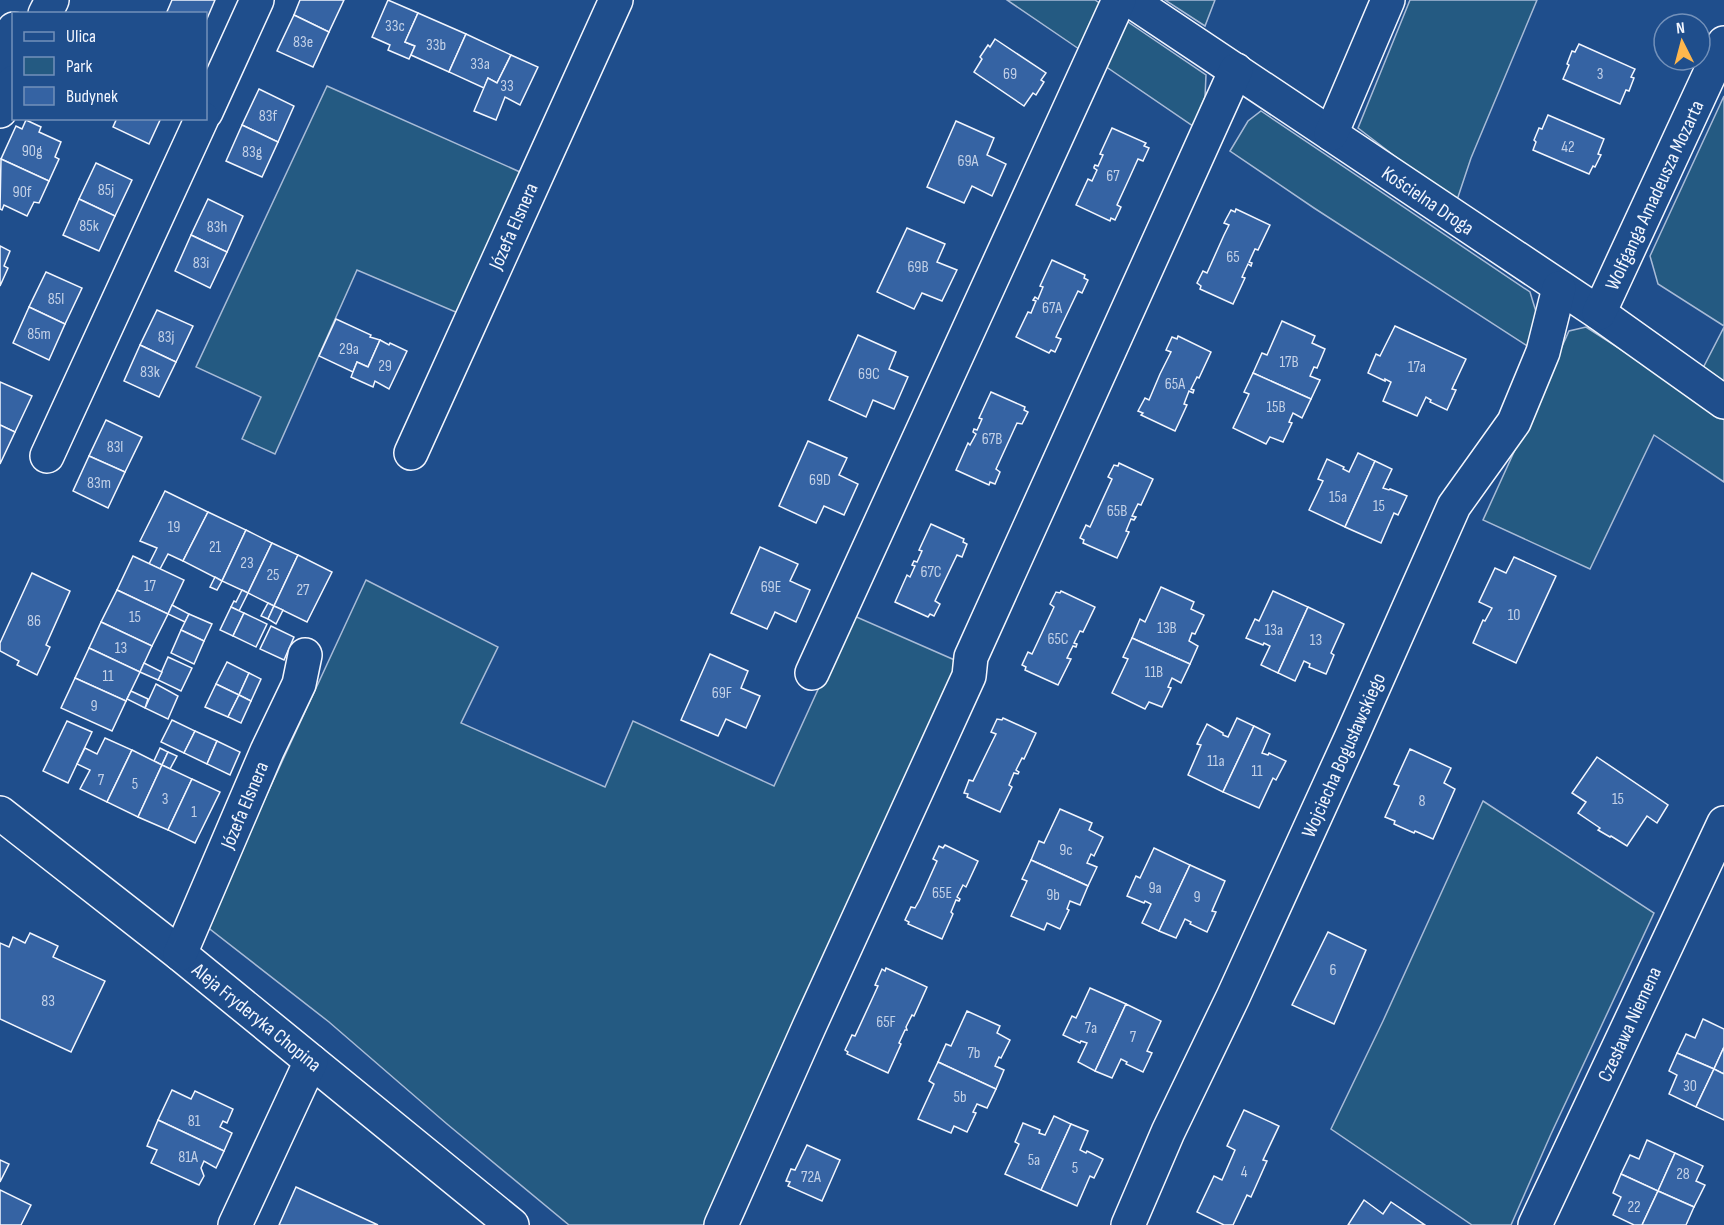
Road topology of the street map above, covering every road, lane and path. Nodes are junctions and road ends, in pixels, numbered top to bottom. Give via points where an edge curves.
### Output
1 (257, 0) edge
2 (616, 0) edge
3 (1119, 0) edge
4 (1130, 0) edge
5 (1388, 0) edge
6 (12, 33) edge
7 (1724, 43) edge
8 (0, 58) edge
9 (1236, 70) junction
10 (12, 86) edge
11 (207, 110) edge
12 (0, 111) edge
13 (201, 120) edge
14 (1330, 134) junction
15 (1559, 288) junction
16 (1599, 314) junction
17 (1724, 402) edge
18 (411, 453) dead end
19 (47, 456) dead end
20 (305, 655) dead end
21 (812, 673) dead end
22 (0, 813) edge
23 (1724, 823) edge
24 (180, 954) junction
25 (311, 1062) junction
26 (236, 1225) edge
27 (512, 1225) edge
28 (721, 1225) edge
29 (1128, 1225) edge
30 (1535, 1225) edge

1 - 11 street
2 - 18 street, Józefa Elsnera
3 - 21 street
4 - 9 street, Kościelna Droga
5 - 14 street
6 - 8 street
7 - 16 street, Wolfganga Amadeusza Mozarta
9 - 14 street, Kościelna Droga
9 - 28 street
10 - 12 street
13 - 19 street
14 - 15 street, Kościelna Droga
15 - 16 street, Kościelna Droga
15 - 29 street, Wojciecha Bogusławskiego via 1543,352 1514,423 1454,506
16 - 17 street, Kościelna Droga
20 - 24 street, Józefa Elsnera via 298,684
22 - 24 street, Aleja Fryderyka Chopina
23 - 30 street, Czesława Niemena
24 - 25 street, Aleja Fryderyka Chopina
25 - 26 street
25 - 27 street, Aleja Fryderyka Chopina

